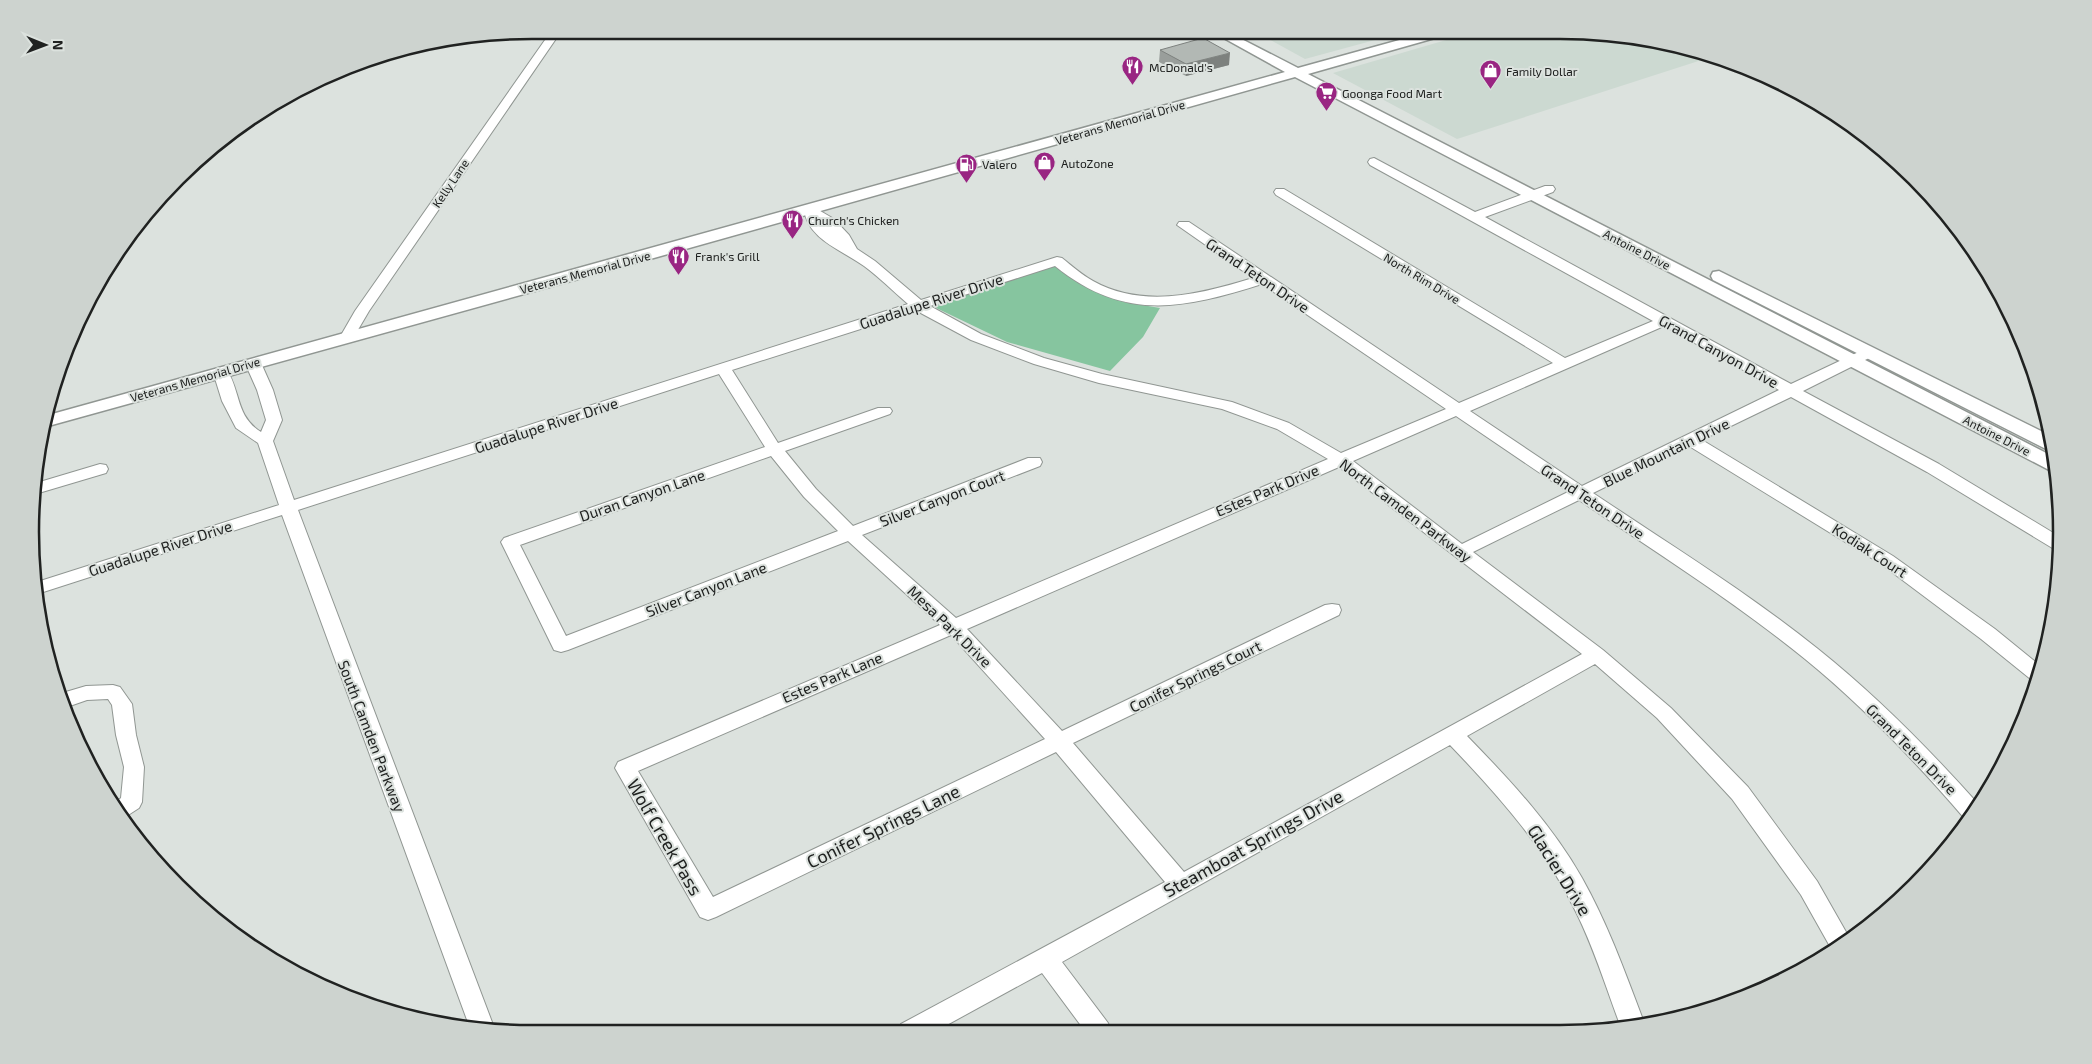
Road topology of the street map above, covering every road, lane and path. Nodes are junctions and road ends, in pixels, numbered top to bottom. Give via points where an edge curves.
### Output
1 (551, 39) edge
2 (1235, 39) edge
3 (1256, 39) edge
4 (1416, 39) edge
5 (1304, 70) junction
6 (1436, 140) junction
7 (1374, 162) dead end
8 (1549, 190) junction
9 (1280, 192) dead end
10 (1532, 196) junction
11 (810, 209) junction
12 (1474, 217) junction
13 (1184, 225) dead end
14 (1264, 278) junction
15 (919, 306) junction
16 (1664, 320) junction
17 (347, 337) junction
18 (1870, 352) junction
19 (1854, 361) junction
20 (253, 363) junction
21 (1563, 363) junction
22 (724, 368) junction
23 (221, 372) junction
24 (1791, 391) junction
25 (1457, 409) junction
26 (884, 411) dead end
27 (52, 420) edge
28 (1690, 440) junction
29 (266, 441) junction
30 (2045, 441) edge
31 (773, 449) junction
32 (1339, 459) junction
33 (1034, 462) dead end
34 (2048, 462) edge
35 (100, 469) dead end
36 (41, 487) edge
37 (1582, 493) junction
38 (288, 507) junction
39 (850, 533) junction
40 (2053, 541) edge
41 (1461, 552) junction
42 (42, 586) edge
43 (1332, 610) dead end
44 (953, 625) junction
45 (561, 645) joint
46 (1596, 655) junction
47 (2033, 670) edge
48 (68, 699) edge
49 (712, 729) joint
50 (1452, 734) junction
51 (1059, 742) junction
52 (124, 807) edge
53 (1969, 808) edge
54 (1180, 884) junction
55 (708, 910) joint
56 (1838, 939) edge
57 (1046, 959) junction
58 (1631, 1020) edge
59 (480, 1022) edge
60 (923, 1025) edge
61 (1095, 1025) edge

1 - 17 street, Kelly Lane
2 - 5 main road, Antoine Drive
3 - 5 main road, Antoine Drive
4 - 5 main road, Veterans Memorial Drive
5 - 6 main road, Antoine Drive
5 - 11 main road, Veterans Memorial Drive
6 - 8 main road, Antoine Drive
6 - 10 main road, Antoine Drive
7 - 12 street, Grand Canyon Drive
8 - 10 street
8 - 18 main road, Antoine Drive
9 - 21 street, North Rim Drive
10 - 12 street
10 - 19 main road, Antoine Drive
11 - 15 street, North Camden Parkway via 811,218 820,230 836,244 870,264
11 - 17 main road, Veterans Memorial Drive
12 - 16 street, Grand Canyon Drive
13 - 14 street, Grand Teton Drive
14 - 15 street, Guadalupe River Drive via 1202,298 1160,301 1107,292 1088,284 1057,261
14 - 25 street, Grand Teton Drive
15 - 22 street, Guadalupe River Drive
15 - 32 street, North Camden Parkway via 976,337 1040,361 1107,380 1203,399 1266,419
16 - 21 street, Estes Park Drive
16 - 24 street, Grand Canyon Drive
17 - 20 main road, Veterans Memorial Drive
18 - 19 street, Blue Mountain Drive
18 - 30 main road, Antoine Drive
19 - 24 street, Blue Mountain Drive
19 - 34 main road, Antoine Drive
20 - 23 main road, Veterans Memorial Drive
20 - 29 street via 274,420
21 - 25 street, Estes Park Drive
22 - 31 street, Mesa Park Drive
22 - 38 street, Guadalupe River Drive
23 - 27 main road, Veterans Memorial Drive
23 - 29 street via 244,428
24 - 28 street, Blue Mountain Drive
24 - 40 street, Grand Canyon Drive via 1933,468
25 - 32 street, Estes Park Drive
25 - 37 street, Grand Teton Drive
26 - 31 street, Duran Canyon Lane
28 - 37 street, Blue Mountain Drive
28 - 47 street, Kodiak Court via 1887,560
29 - 38 street, South Camden Parkway
31 - 39 street, Mesa Park Drive via 796,478
31 - 45 street, Duran Canyon Lane via 510,542
32 - 41 street, North Camden Parkway
32 - 44 street, Estes Park Drive
33 - 39 street, Silver Canyon Court
35 - 36 street
37 - 41 street, Blue Mountain Drive
37 - 53 street, Grand Teton Drive via 1814,655 1888,723
38 - 42 street, Guadalupe River Drive
38 - 59 street, South Camden Parkway
39 - 44 street, Mesa Park Drive
39 - 45 street, Silver Canyon Lane
41 - 46 street, North Camden Parkway
43 - 51 street, Conifer Springs Court
44 - 49 street, Estes Park Lane
44 - 51 street, Mesa Park Drive
46 - 50 street, Steamboat Springs Drive
46 - 56 street, North Camden Parkway via 1664,713 1740,794 1809,888
48 - 52 street via 86,693 113,692 122,704 134,767
49 - 55 street, Wolf Creek Pass via 625,768
50 - 54 street, Steamboat Springs Drive
50 - 58 street, Glacier Drive via 1518,804 1566,872 1610,962
51 - 54 street, Mesa Park Drive
51 - 55 street, Conifer Springs Lane
54 - 57 street, Steamboat Springs Drive
57 - 60 street, Steamboat Springs Drive
57 - 61 street

